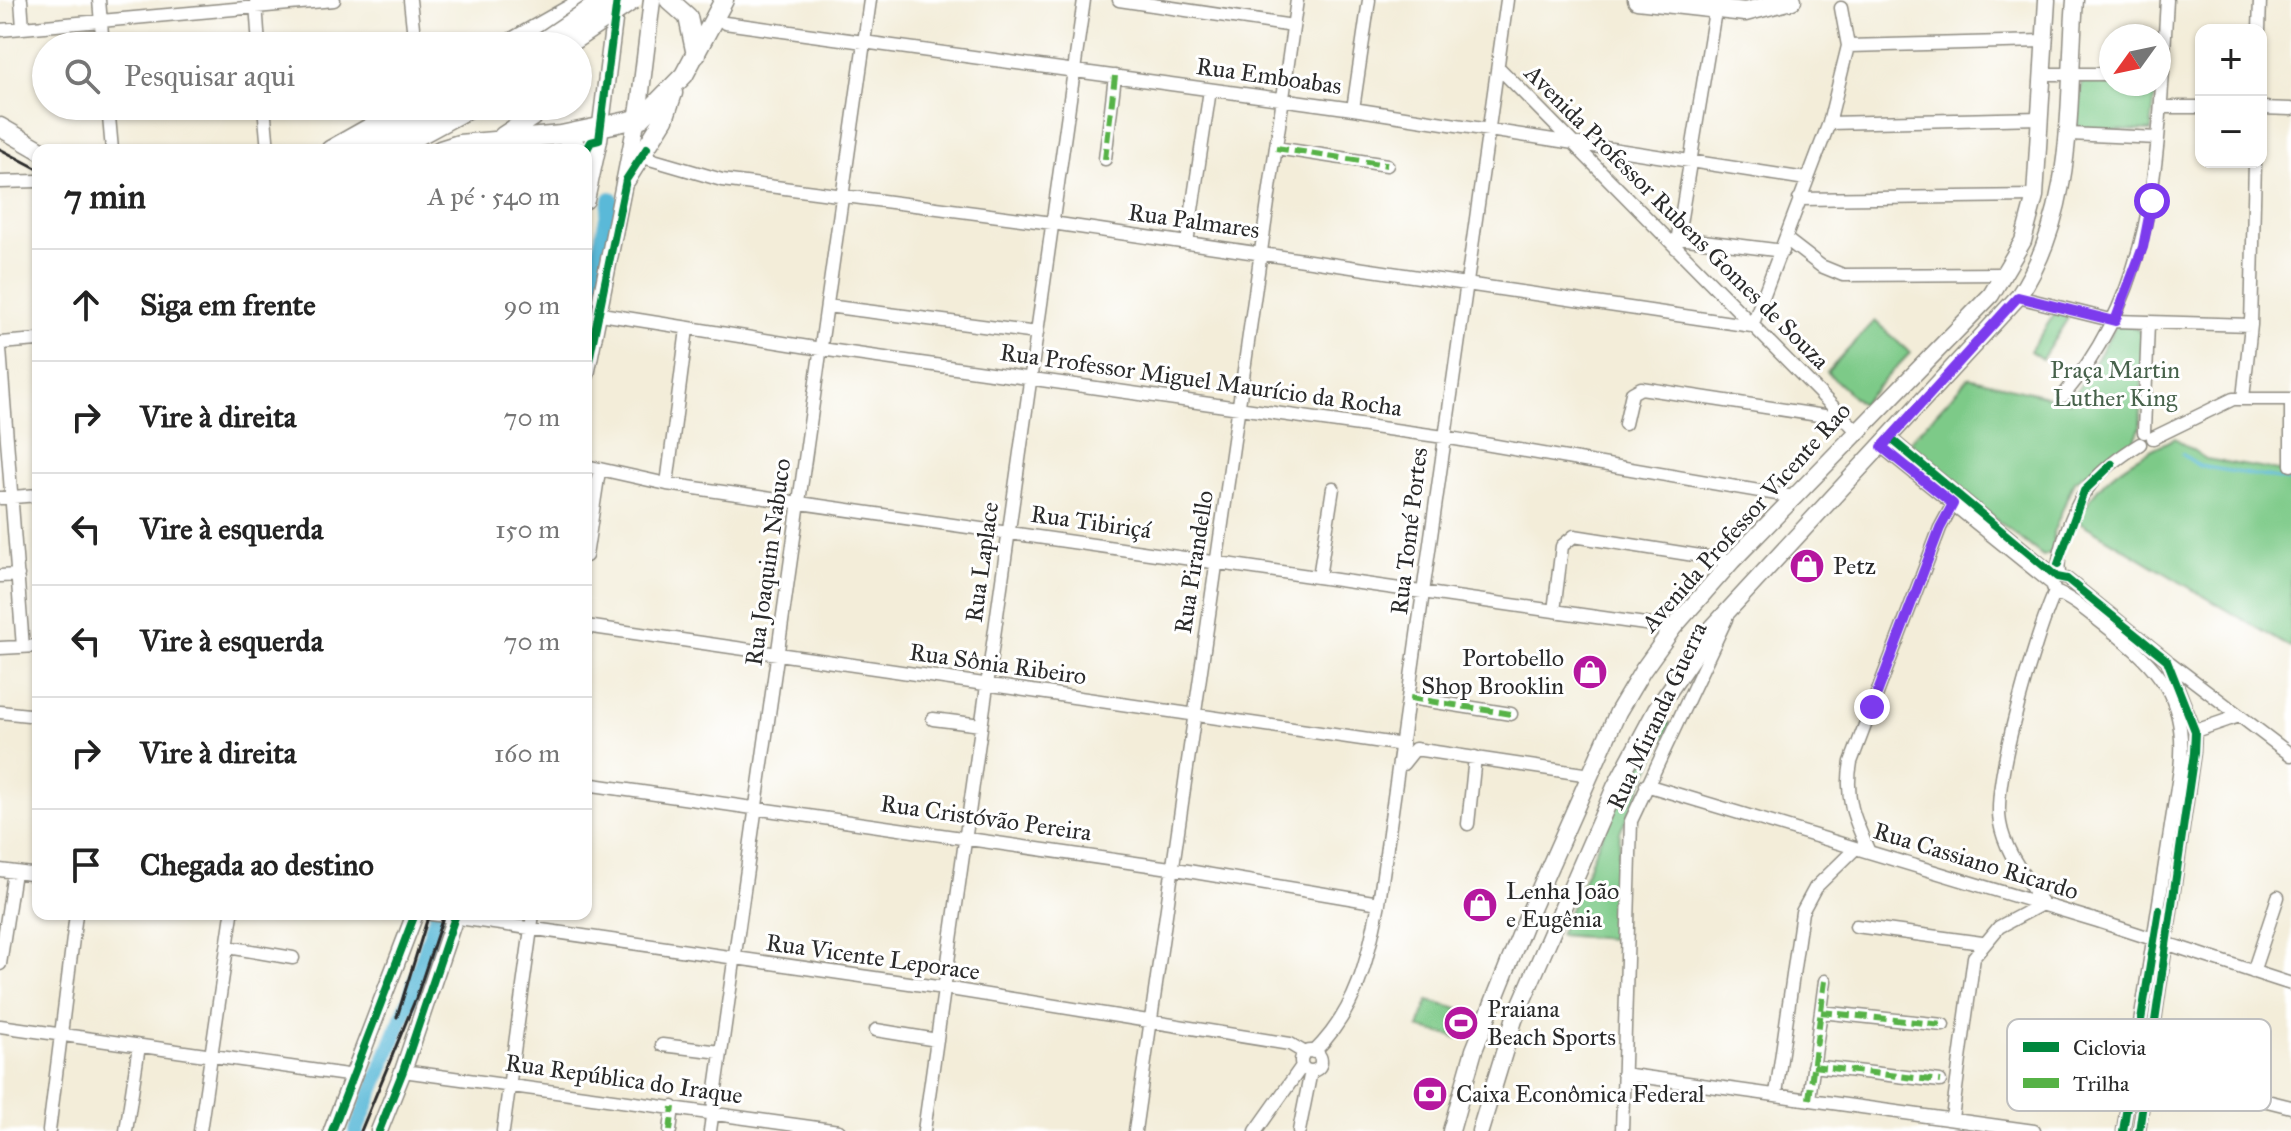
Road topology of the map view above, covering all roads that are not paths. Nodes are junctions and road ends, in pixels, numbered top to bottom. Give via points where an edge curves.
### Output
1 (21, 0) edge
2 (99, 0) edge
3 (177, 0) edge
4 (334, 0) edge
5 (410, 0) edge
6 (604, 0) edge
7 (617, 0) edge
8 (633, 0) edge
9 (652, 0) edge
10 (669, 0) edge
11 (724, 0) edge
12 (870, 0) edge
13 (1084, 0) edge
14 (1119, 0) edge
15 (1297, 0) edge
16 (1369, 0) edge
17 (1507, 0) edge
18 (1637, 0) edge
19 (1743, 0) edge
20 (1792, 0) edge
21 (2047, 0) edge
22 (2075, 0) edge
23 (2167, 0) edge
24 (2260, 0) edge
25 (579, 1) edge
26 (256, 4) edge
27 (1715, 6) edge
28 (1841, 8) dead end
29 (178, 16) junction
30 (101, 20) junction
31 (725, 23) dead end
32 (541, 24) junction
33 (2165, 24) edge
34 (2259, 24) edge
35 (1293, 26) junction
36 (23, 28) junction
37 (0, 30) edge
38 (102, 32) edge
39 (258, 32) edge
40 (413, 32) edge
41 (528, 32) edge
42 (556, 32) edge
43 (557, 32) edge
44 (585, 32) edge
45 (2045, 41) junction
46 (864, 44) junction
47 (1848, 46) junction
48 (696, 58) junction
49 (1499, 68) junction
50 (1073, 71) junction
51 (2044, 74) junction
52 (2072, 74) junction
53 (2099, 74) edge
54 (1115, 76) junction
55 (673, 90) junction
56 (1210, 90) junction
57 (2161, 96) edge
58 (1282, 100) junction
59 (2161, 107) junction
60 (2195, 107) edge
61 (2267, 108) edge
62 (1353, 109) junction
63 (2291, 109) edge
64 (2040, 118) junction
65 (109, 120) edge
66 (265, 120) edge
67 (383, 120) edge
68 (419, 120) edge
69 (447, 120) edge
70 (526, 120) edge
71 (637, 120) junction
72 (1829, 123) junction
73 (0, 127) edge
74 (1490, 130) junction
75 (2069, 134) junction
76 (561, 135) junction
77 (2158, 138) junction
78 (497, 139) junction
79 (595, 140) edge
80 (0, 142) edge
81 (1572, 142) junction
82 (111, 144) edge
83 (267, 144) edge
84 (341, 144) edge
85 (366, 144) edge
86 (403, 144) edge
87 (471, 144) edge
88 (575, 144) edge
89 (32, 145) edge
90 (1276, 148) junction
91 (637, 155) junction
92 (32, 159) edge
93 (1105, 159) dead end
94 (592, 160) edge
95 (1692, 161) junction
96 (1387, 165) dead end
97 (2255, 168) edge
98 (1806, 179) junction
99 (626, 180) joint
100 (32, 181) edge
101 (0, 182) edge
102 (2035, 196) junction
103 (842, 197) junction
104 (1799, 199) junction
105 (1052, 223) junction
106 (1187, 243) junction
107 (1678, 243) junction
108 (1784, 245) junction
109 (1259, 253) junction
110 (2005, 274) junction
111 (1469, 283) junction
112 (2018, 297) junction
113 (827, 306) junction
114 (601, 314) junction
115 (2115, 321) junction
116 (2148, 323) junction
117 (2251, 325) junction
118 (1752, 326) junction
119 (687, 329) junction
120 (1037, 333) junction
121 (32, 340) edge
122 (0, 343) edge
123 (0, 349) edge
124 (821, 349) junction
125 (592, 351) edge
126 (1030, 377) junction
127 (2063, 396) dead end
128 (2243, 398) junction
129 (2291, 399) edge
130 (1239, 408) junction
131 (1844, 419) junction
132 (1625, 424) dead end
133 (1857, 431) junction
134 (1444, 437) junction
135 (2146, 438) junction
136 (1886, 442) junction
137 (2291, 465) edge
138 (592, 472) edge
139 (667, 484) junction
140 (1333, 488) dead end
141 (32, 495) edge
142 (6, 497) edge
143 (1794, 497) junction
144 (799, 503) junction
145 (1953, 504) junction
146 (1008, 533) junction
147 (1732, 561) junction
148 (1217, 563) junction
149 (18, 575) junction
150 (0, 576) edge
151 (1319, 577) junction
152 (2059, 585) junction
153 (1423, 592) junction
154 (1731, 609) junction
155 (1554, 611) junction
156 (592, 627) edge
157 (1673, 628) junction
158 (32, 646) edge
159 (23, 647) junction
160 (0, 648) edge
161 (778, 654) junction
162 (2167, 660) junction
163 (987, 684) junction
164 (1410, 698) junction
165 (0, 712) edge
166 (1193, 714) junction
167 (1511, 714) dead end
168 (32, 715) edge
169 (2239, 716) junction
170 (933, 719) dead end
171 (981, 725) junction
172 (2195, 731) junction
173 (1403, 745) junction
174 (2188, 752) junction
175 (2291, 755) edge
176 (1475, 757) junction
177 (1399, 771) junction
178 (2186, 771) junction
179 (1590, 775) junction
180 (592, 785) edge
181 (1646, 785) junction
182 (756, 807) junction
183 (1468, 824) dead end
184 (965, 837) junction
185 (1855, 849) junction
186 (1869, 852) junction
187 (1170, 868) junction
188 (0, 870) edge
189 (14, 872) junction
190 (32, 874) edge
191 (2278, 897) dead end
192 (1379, 903) junction
193 (2042, 904) junction
194 (75, 920) edge
195 (231, 920) edge
196 (413, 920) edge
197 (453, 920) edge
198 (474, 920) edge
199 (532, 920) edge
200 (1856, 926) dead end
201 (530, 931) junction
202 (2154, 941) junction
203 (1982, 943) junction
204 (2168, 946) junction
205 (228, 947) junction
206 (293, 958) dead end
207 (735, 960) junction
208 (0, 964) edge
209 (2253, 972) junction
210 (1825, 981) dead end
211 (2291, 984) edge
212 (944, 988) junction
213 (1821, 1012) junction
214 (2142, 1019) edge
215 (2156, 1019) edge
216 (1151, 1021) junction
217 (1943, 1025) dead end
218 (0, 1026) edge
219 (876, 1030) dead end
220 (60, 1035) junction
221 (937, 1040) junction
222 (662, 1045) dead end
223 (139, 1046) junction
224 (721, 1052) junction
225 (212, 1054) junction
226 (1308, 1060) junction
227 (1813, 1066) junction
228 (403, 1071) junction
229 (1623, 1074) junction
230 (354, 1076) junction
231 (1940, 1081) dead end
232 (510, 1086) junction
233 (1291, 1086) junction
234 (1308, 1093) junction
235 (1776, 1094) junction
236 (1809, 1099) junction
237 (2271, 1102) edge
238 (673, 1107) junction
239 (2291, 1107) edge
240 (2126, 1111) edge
241 (2142, 1111) edge
242 (712, 1112) junction
243 (1949, 1122) edge
244 (49, 1131) edge
245 (126, 1131) edge
246 (200, 1131) edge
247 (332, 1131) edge
248 (379, 1131) edge
249 (503, 1131) edge
250 (670, 1131) edge
251 (710, 1131) edge
252 (839, 1131) edge
253 (924, 1131) edge
254 (1135, 1131) edge
255 (1256, 1131) edge
256 (1299, 1131) edge
257 (1451, 1131) edge
258 (1480, 1131) edge
259 (1622, 1131) edge
260 (2034, 1131) edge
261 (2123, 1131) edge
262 (2139, 1131) edge

1 - 36 street
2 - 30 street
3 - 29 street
4 - 26 street
5 - 40 street
6 - 43 highway, bridge
7 - 79 main road
8 - 44 highway, bridge
9 - 71 main road
10 - 48 highway via 688,17
11 - 48 highway
12 - 46 street, Rua Joaquim Nabuco
13 - 50 street, Rua Laplace
14 - 35 street
15 - 35 street, Rua Pirandello
16 - 62 street
17 - 49 street, Rua Tomé Portes
18 - 27 highway
19 - 27 highway
20 - 27 highway via 1745,12
21 - 45 main road, Avenida Professor Vicente Rao
22 - 52 main road, Avenida Professor Vicente Rao
23 - 33 street
24 - 34 street
25 - 32 highway
26 - 29 street
26 - 39 street
27 - 95 street
28 - 47 street
29 - 30 street
30 - 36 street
30 - 38 street
31 - 46 street, Rua Emboabas
32 - 41 highway
32 - 42 highway
35 - 58 street, Rua Pirandello
36 - 37 street
45 - 47 street
45 - 51 main road, Avenida Professor Vicente Rao
46 - 50 street, Rua Emboabas
46 - 103 street, Rua Joaquim Nabuco
47 - 72 street
48 - 55 highway
49 - 74 street, Rua Tomé Portes
49 - 81 street, Avenida Professor Rubens Gomes de Souza
50 - 54 street, Rua Emboabas
50 - 105 street, Rua Laplace
51 - 52 street
51 - 64 main road, Avenida Professor Vicente Rao
52 - 53 street
52 - 75 main road, Avenida Professor Vicente Rao
54 - 56 street, Rua Emboabas
54 - 93 street
55 - 71 highway
55 - 91 highway via 664,119
56 - 58 street, Rua Emboabas
56 - 106 street
57 - 59 street
58 - 62 street, Rua Emboabas
58 - 90 street, Rua Pirandello
59 - 60 street
59 - 77 street
61 - 63 street
62 - 74 street, Rua Emboabas
64 - 72 street
64 - 102 main road, Avenida Professor Vicente Rao
65 - 82 street
66 - 83 street
67 - 84 highway
68 - 85 highway
69 - 86 highway
70 - 78 highway
71 - 79 highway
71 - 91 main road
72 - 98 street
73 - 89 highway
74 - 81 street, Rua Emboabas
74 - 111 street, Rua Tomé Portes
75 - 77 street
75 - 112 main road, Avenida Professor Vicente Rao via 2062,193 2031,277
76 - 78 highway
76 - 79 highway
76 - 88 highway
77 - 115 street via 2143,247
78 - 87 highway
79 - 94 main road
80 - 92 highway
81 - 95 street, Rua Emboabas
81 - 107 street, Avenida Professor Rubens Gomes de Souza
90 - 96 street
90 - 109 street, Rua Pirandello
91 - 99 highway
91 - 103 street, Rua Palmares via 722,180
95 - 98 street, Rua Emboabas
95 - 107 street
97 - 117 street
98 - 104 street
99 - 114 main road
100 - 101 street
102 - 104 street
102 - 110 main road, Avenida Professor Vicente Rao via 2023,241
103 - 105 street, Rua Palmares
103 - 113 street, Rua Joaquim Nabuco
104 - 108 street
105 - 106 street, Rua Palmares
105 - 120 street, Rua Laplace
106 - 109 street, Rua Palmares
107 - 108 street
107 - 118 street, Avenida Professor Rubens Gomes de Souza
108 - 110 street via 1843,275
108 - 118 street
109 - 111 street, Rua Palmares
109 - 130 street, Rua Pirandello
110 - 133 main road, Avenida Professor Vicente Rao via 1991,295
111 - 118 street, Rua Palmares
111 - 134 street, Rua Tomé Portes
112 - 115 street
112 - 136 main road, Avenida Professor Vicente Rao
113 - 120 street
113 - 124 street, Rua Joaquim Nabuco
114 - 119 street, Rua Professor Miguel Maurício da Rocha
114 - 125 main road
115 - 116 street
115 - 127 street
116 - 117 street
116 - 135 street
117 - 128 street
118 - 131 street, Avenida Professor Rubens Gomes de Souza
119 - 124 street, Rua Professor Miguel Maurício da Rocha
119 - 139 street
120 - 126 street, Rua Laplace
121 - 122 street
123 - 142 street
124 - 126 street, Rua Professor Miguel Maurício da Rocha
124 - 144 street, Rua Joaquim Nabuco
126 - 130 street, Rua Professor Miguel Maurício da Rocha
126 - 146 street, Rua Laplace
128 - 129 street
128 - 135 street
129 - 137 street
130 - 134 street, Rua Professor Miguel Maurício da Rocha
130 - 148 street, Rua Pirandello
131 - 132 street via 1641,388 1632,393
131 - 133 street, Avenida Professor Rubens Gomes de Souza
133 - 143 main road, Avenida Professor Vicente Rao
134 - 143 street, Rua Professor Miguel Maurício da Rocha
134 - 153 street, Rua Tomé Portes
135 - 152 street via 2084,491 2063,546
136 - 145 street
136 - 152 street
136 - 154 main road, Avenida Professor Vicente Rao
138 - 139 street, Rua Tibiriçá
139 - 144 street, Rua Tibiriçá
140 - 151 street
141 - 142 street
142 - 149 street
143 - 147 main road, Avenida Professor Vicente Rao
144 - 146 street, Rua Tibiriçá
144 - 161 street, Rua Joaquim Nabuco
145 - 152 street
145 - 186 street via 1851,762 1850,808
146 - 148 street, Rua Tibiriçá
146 - 163 street, Rua Laplace
147 - 155 street via 1574,536 1562,546
147 - 157 main road, Avenida Professor Vicente Rao
148 - 151 street, Rua Tibiriçá
148 - 166 street, Rua Pirandello
149 - 150 street
149 - 159 street
151 - 153 street, Rua Tibiriçá
152 - 162 street
152 - 174 street via 2162,677
152 - 193 street via 2040,632 1998,795 2003,835
153 - 155 street, Rua Tibiriçá
153 - 164 street, Rua Tomé Portes
154 - 181 street, Rua Miranda Guerra
154 - 258 main road, Avenida Professor Vicente Rao via 1695,650 1615,787 1514,1020
155 - 157 street, Rua Tibiriçá
156 - 161 street, Rua Sônia Ribeiro
157 - 179 main road, Avenida Professor Vicente Rao via 1618,712
158 - 159 street
159 - 160 street
161 - 163 street, Rua Sônia Ribeiro
161 - 182 street, Rua Joaquim Nabuco
162 - 169 street
162 - 172 street
163 - 166 street, Rua Sônia Ribeiro
163 - 171 street, Rua Laplace
164 - 167 street
164 - 173 street, Rua Tomé Portes
165 - 168 street
166 - 173 street, Rua Sônia Ribeiro
166 - 187 street, Rua Pirandello
169 - 172 street
169 - 175 street
170 - 171 street
171 - 184 street, Rua Laplace
172 - 174 street
173 - 177 street, Rua Tomé Portes
174 - 178 street
176 - 177 street via 1415,749
176 - 179 street
176 - 183 street
177 - 192 street, Rua Tomé Portes
178 - 202 street
178 - 204 street
179 - 257 main road, Avenida Professor Vicente Rao via 1474,1050
180 - 182 street, Rua Cristóvão Pereira
181 - 185 street, Rua Cassiano Ricardo
181 - 229 street, Rua Miranda Guerra via 1636,803 1629,842
182 - 184 street, Rua Cristóvão Pereira
182 - 207 street, Rua Joaquim Nabuco
184 - 187 street, Rua Cristóvão Pereira
184 - 212 street, Rua Laplace
185 - 186 street, Rua Cassiano Ricardo
185 - 235 street via 1815,888 1802,912
186 - 193 street, Rua Cassiano Ricardo
187 - 192 street, Rua Cristóvão Pereira
187 - 216 street, Rua Pirandello
188 - 189 street
189 - 190 street
189 - 208 street
191 - 209 street
192 - 226 street, Rua Tomé Portes via 1356,993 1332,1034
193 - 202 street, Rua Cassiano Ricardo
193 - 203 street
194 - 220 street
195 - 205 street
196 - 230 main road
197 - 228 main road
198 - 201 street, Rua Vicente Leporace
199 - 201 street
200 - 203 street
201 - 207 street, Rua Vicente Leporace
201 - 232 street
202 - 204 street, Rua Cassiano Ricardo
202 - 214 street
203 - 243 street via 1969,978
204 - 209 street, Rua Cassiano Ricardo
204 - 215 street
205 - 206 street
205 - 225 street
207 - 212 street, Rua Vicente Leporace
207 - 224 street, Rua Joaquim Nabuco
209 - 211 street, Rua Cassiano Ricardo
210 - 213 street
212 - 216 street, Rua Vicente Leporace
212 - 221 street, Rua Laplace
213 - 217 street
213 - 227 street
216 - 226 street, Rua Vicente Leporace via 1290,1044
216 - 254 street, Rua Pirandello
218 - 220 street
219 - 221 street
220 - 223 street
220 - 244 street
221 - 253 street, Rua Laplace
222 - 224 street
223 - 225 street
223 - 245 street
224 - 242 street, Rua Joaquim Nabuco
225 - 230 street
225 - 246 street
226 - 233 street, Rua Tomé Portes
226 - 234 street
227 - 231 street
227 - 236 street
228 - 232 street, Rua República do Iraque
228 - 248 main road
229 - 235 street
229 - 259 street, Rua Miranda Guerra
230 - 247 main road
232 - 238 street, Rua República do Iraque
232 - 249 street
233 - 234 street via 1300,1083
233 - 255 street, Rua Tomé Portes
234 - 256 street
235 - 236 street
236 - 243 street
237 - 239 street
238 - 242 street, Rua República do Iraque
238 - 250 street
240 - 261 street
241 - 262 street
242 - 251 street, Rua Joaquim Nabuco
242 - 252 street, Rua República do Iraque
243 - 260 street

